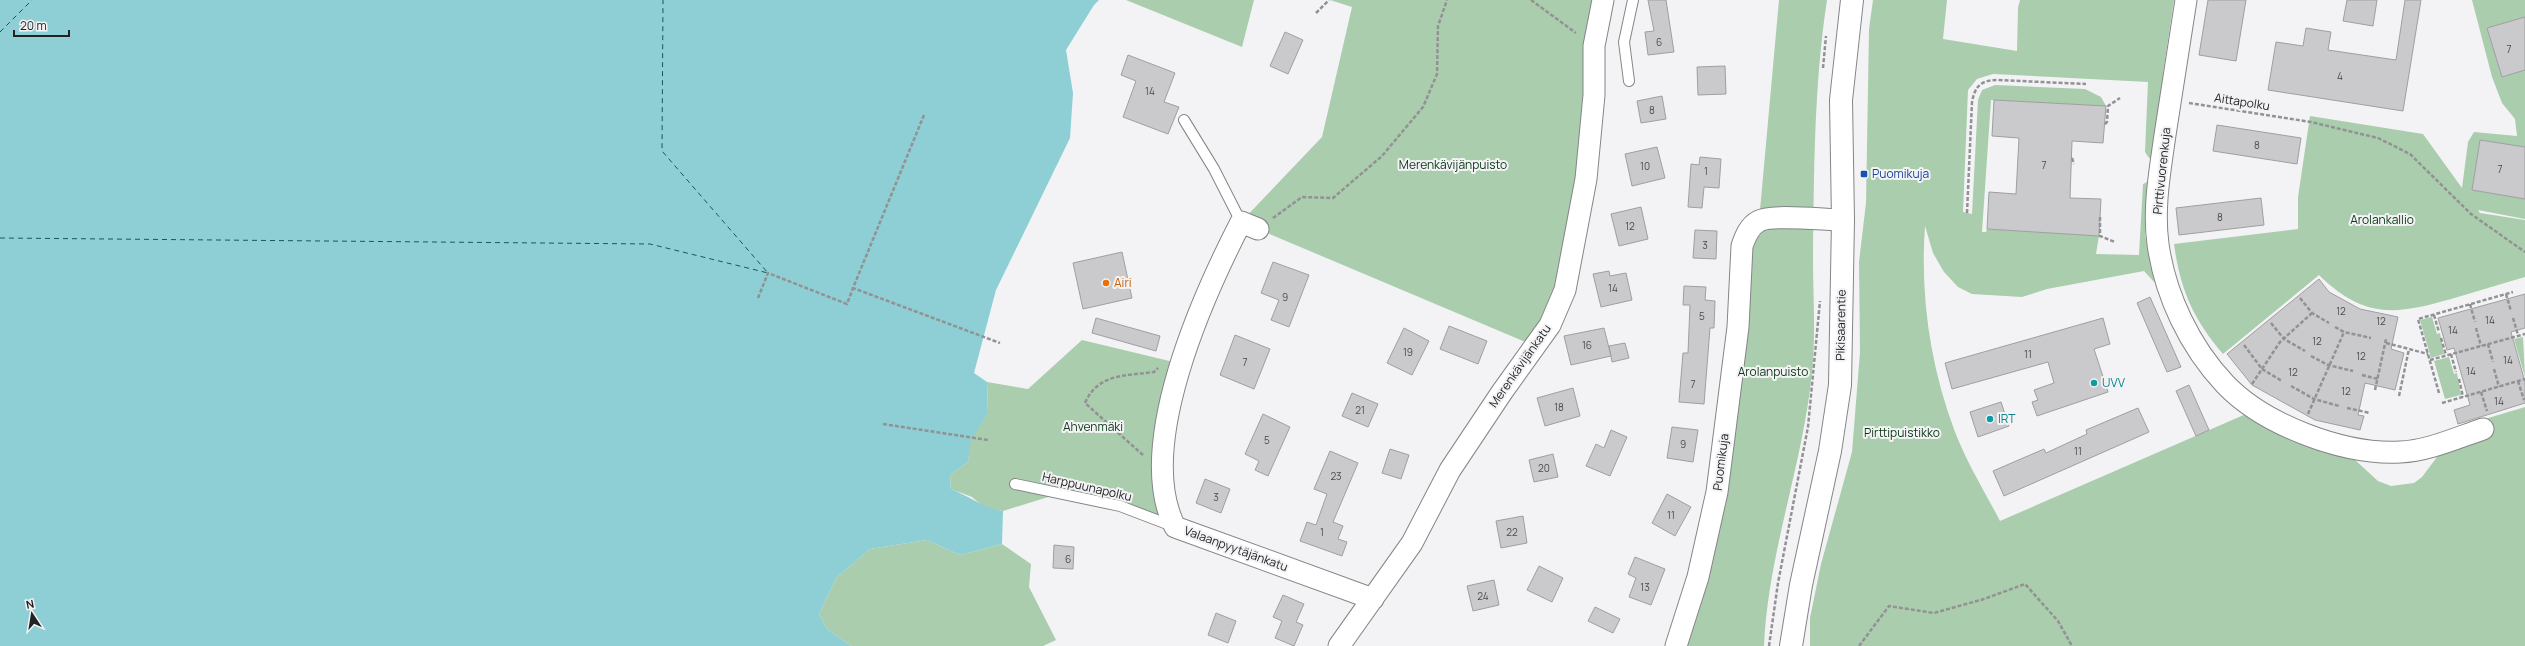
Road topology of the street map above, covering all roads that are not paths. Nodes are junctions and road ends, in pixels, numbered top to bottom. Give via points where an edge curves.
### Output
1 (1603, 0) edge
2 (1633, 0) edge
3 (1852, 0) edge
4 (2186, 0) edge
5 (1628, 81) dead end
6 (1184, 120) dead end
7 (1844, 220) junction
8 (1249, 225) joint
9 (2485, 420) road end
10 (1015, 484) dead end
11 (1175, 527) junction
12 (1373, 599) junction
13 (1339, 646) edge
14 (1676, 646) edge
15 (1791, 646) edge

1 - 12 street, Merenkävijänkatu via 1594,46 1594,95 1586,179 1565,290 1550,325 1450,470 1412,544
2 - 5 lane via 1624,42
3 - 7 street, Pikisaarentie via 1841,100
4 - 9 street, Pirttivuorenkuja via 2157,198 2157,229 2161,262 2172,299 2211,368 2226,385 2264,414 2321,440 2352,448 2380,452 2423,449
6 - 8 lane
7 - 14 street, Puomikuja via 1765,219 1746,234 1742,246 1738,326 1717,492 1698,577
7 - 15 street, Pikisaarentie via 1840,385 1830,451 1801,585
8 - 11 street, Valaanpyytäjänkatu via 1211,280 1177,379 1164,434 1162,474 1166,507
10 - 11 lane, Harppuunapolku via 1120,506
11 - 12 street, Valaanpyytäjänkatu
12 - 13 street, Merenkävijänkatu

